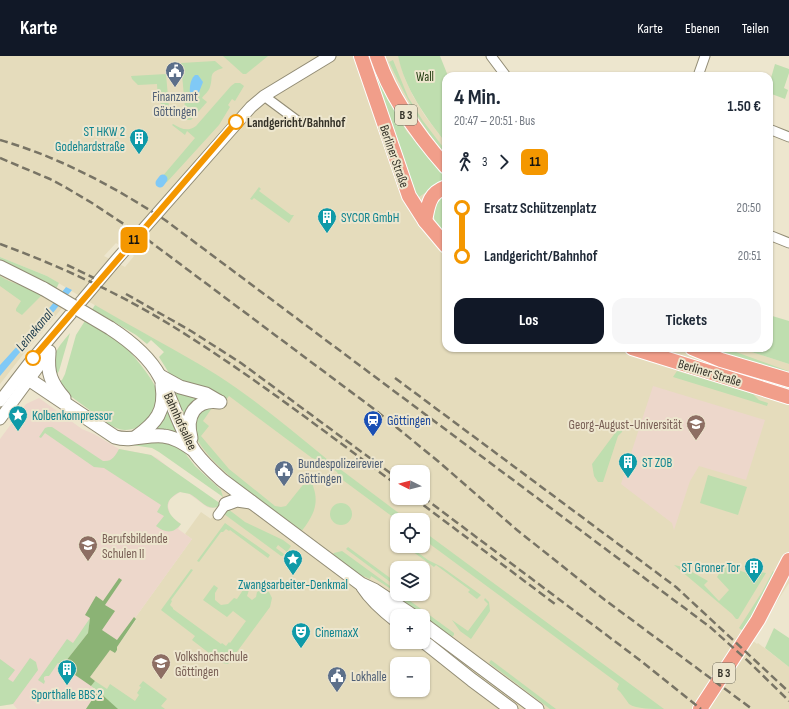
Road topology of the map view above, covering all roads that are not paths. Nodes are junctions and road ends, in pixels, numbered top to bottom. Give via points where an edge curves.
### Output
1 (322, 56) edge
2 (330, 56) edge
3 (361, 56) edge
4 (377, 56) edge
5 (491, 56) edge
6 (704, 56) edge
7 (503, 72) edge
8 (699, 72) edge
9 (264, 96) junction
10 (299, 122) dead end
11 (234, 125) junction
12 (773, 131) edge
13 (789, 137) edge
14 (442, 162) edge
15 (442, 189) edge
16 (425, 221) junction
17 (773, 236) edge
18 (442, 241) edge
19 (789, 243) edge
20 (0, 267) edge
21 (83, 300) junction
22 (645, 352) edge
23 (702, 352) edge
24 (49, 353) junction
25 (160, 376) junction
26 (25, 377) junction
27 (789, 380) edge
28 (789, 397) edge
29 (0, 401) edge
30 (72, 408) junction
31 (0, 419) edge
32 (134, 438) junction
33 (195, 452) junction
34 (222, 480) junction
35 (252, 502) junction
36 (226, 504) junction
37 (218, 515) dead end
38 (789, 560) edge
39 (361, 584) junction
40 (402, 609) edge
41 (390, 616) edge
42 (430, 629) edge
43 (430, 647) edge
44 (466, 656) junction
45 (456, 667) junction
46 (511, 709) edge
47 (537, 709) edge
48 (700, 709) edge

1 - 11 street via 260,93
2 - 9 street
3 - 16 main road, Berliner Straße / B 3 via 409,196
4 - 14 main road, Berliner Straße / B 3 via 396,98 425,142
5 - 7 street
6 - 8 street
9 - 10 street
9 - 11 street
11 - 21 street
12 - 13 street
15 - 16 main road via 434,193
16 - 18 main road, Berliner Straße / B 3
17 - 19 street
20 - 25 main road, Bahnhofsallee, bridge via 44,289 110,328 137,348
21 - 24 street
21 - 26 street
22 - 28 main road, Berliner Straße
23 - 27 main road, Berliner Straße
24 - 26 street
24 - 30 main road via 50,376
25 - 32 main road via 163,394 160,413 152,425
25 - 33 main road, Bahnhofsallee
25 - 33 main road via 180,387 220,402 204,403 191,414 189,428
26 - 29 street
26 - 30 main road
26 - 31 street
30 - 32 main road via 110,435 123,439
32 - 33 main road via 166,436
33 - 34 main road, Bahnhofsallee
34 - 35 main road, Bahnhofsallee
34 - 36 main road via 228,494
35 - 36 main road via 238,500
35 - 39 main road, Bahnhofsallee
36 - 37 street
38 - 48 main road, B 3 via 758,620
39 - 40 main road, Bahnhofsallee
39 - 41 main road, Bahnhofsallee
42 - 44 main road
43 - 45 main road
44 - 45 main road
44 - 47 main road
45 - 46 main road

